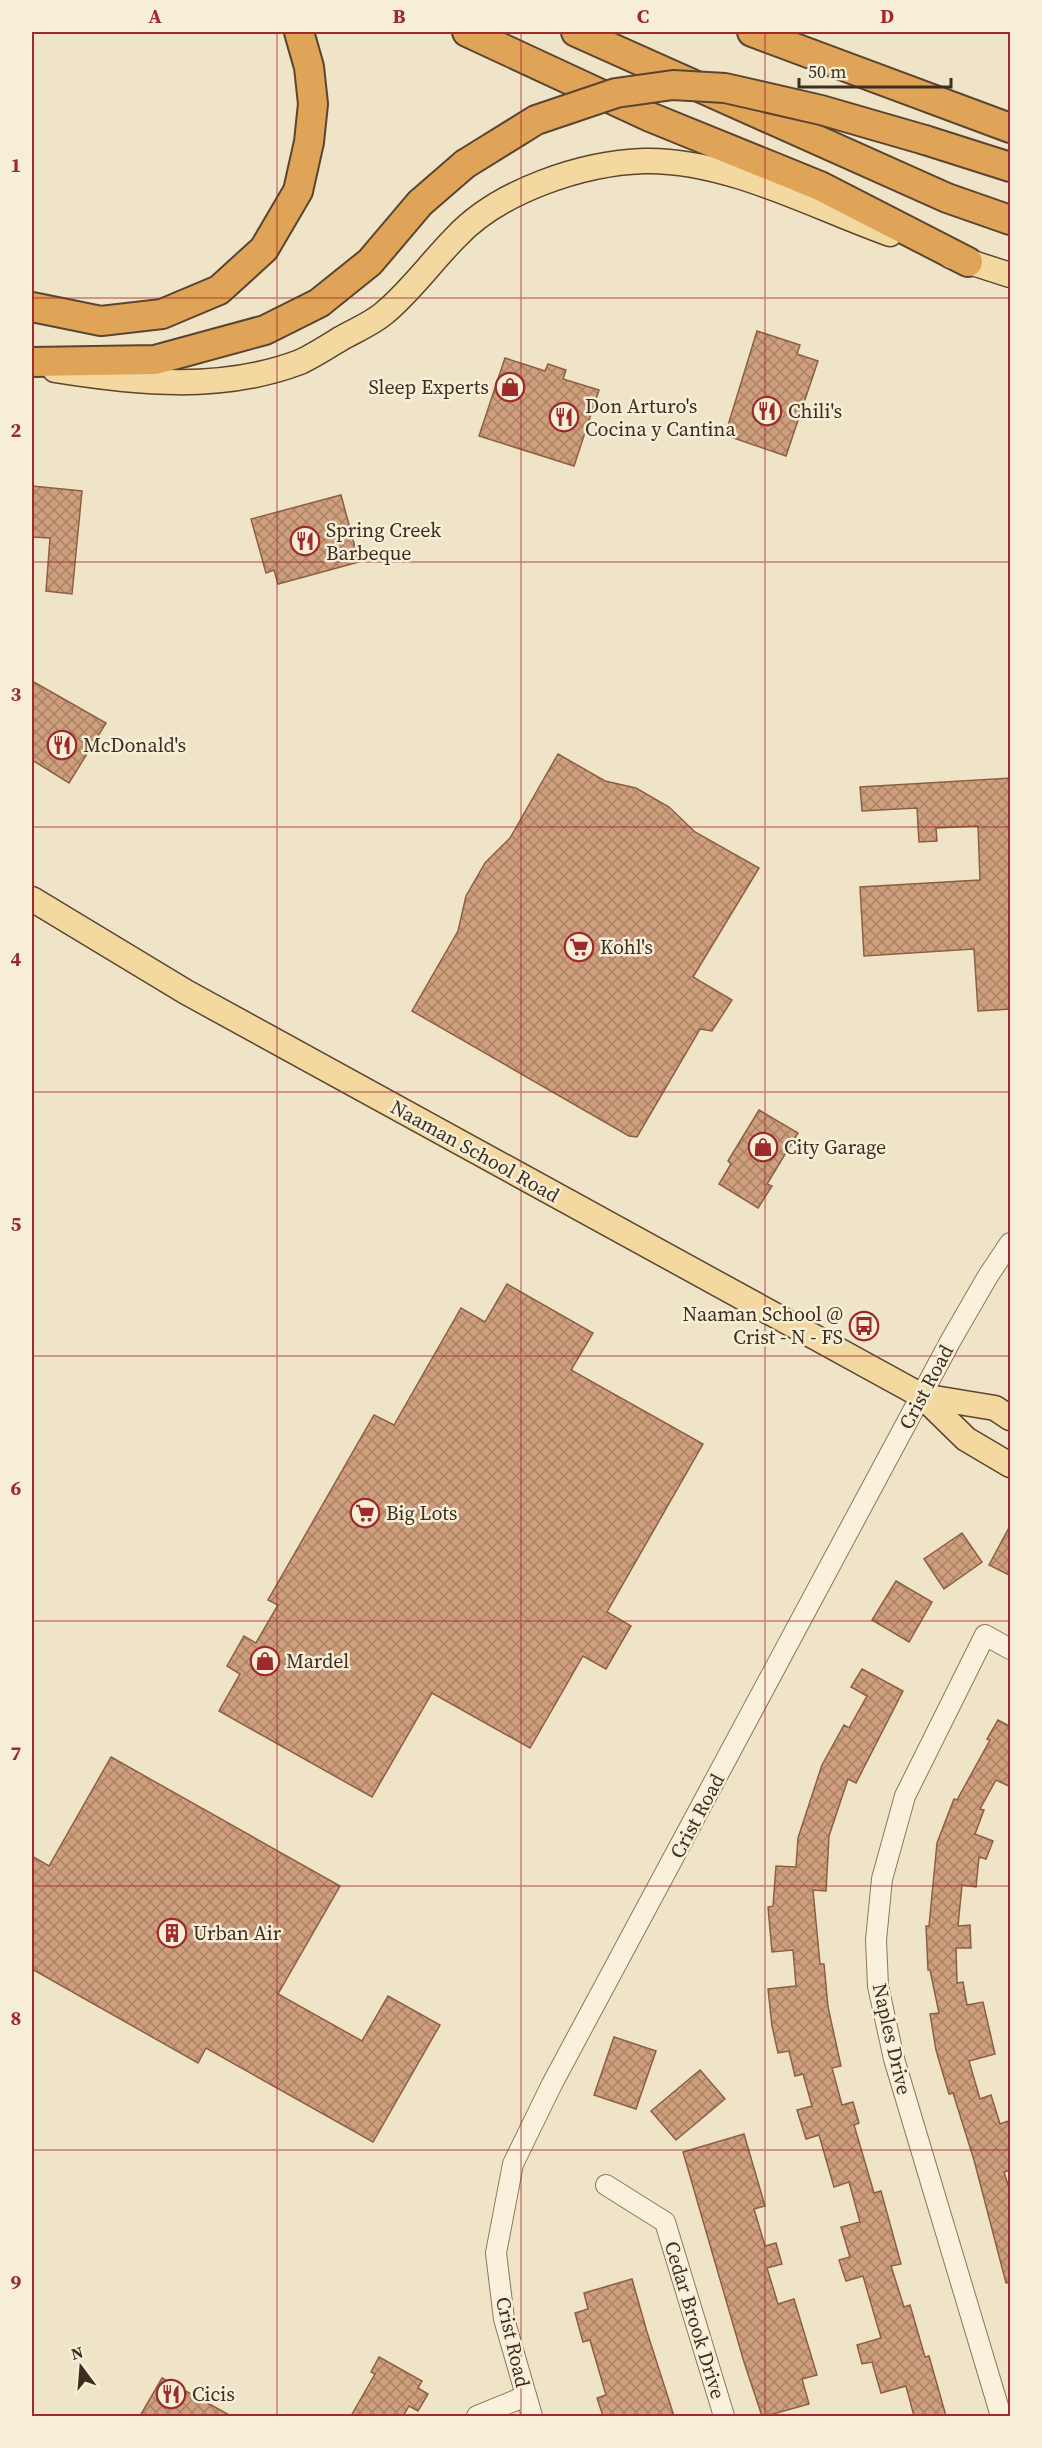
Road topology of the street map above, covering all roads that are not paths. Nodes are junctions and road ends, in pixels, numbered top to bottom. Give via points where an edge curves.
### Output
1 (299, 32) edge
2 (467, 32) edge
3 (576, 32) edge
4 (752, 32) edge
5 (1011, 128) edge
6 (1011, 167) edge
7 (1011, 220) edge
8 (968, 262) junction
9 (1011, 275) edge
10 (32, 307) edge
11 (32, 364) edge
12 (32, 899) edge
13 (1011, 1243) edge
14 (922, 1395) junction
15 (1011, 1418) edge
16 (1011, 1465) edge
17 (1011, 1649) edge
18 (606, 2185) dead end
19 (526, 2396) junction
20 (477, 2416) edge
21 (532, 2416) edge
22 (724, 2416) edge
23 (1001, 2416) edge

1 - 10 highway via 309,67 313,104 309,142 298,191 264,249 219,290 162,314 101,321
2 - 8 highway via 650,117 820,186
3 - 7 highway via 947,198
4 - 5 highway
6 - 11 highway, bridge via 821,110 725,88 673,86 616,93 536,120 465,164 420,203 370,262 319,303 265,330 155,360
8 - 9 main road
8 - 11 main road via 768,187 697,166 644,161 543,182 496,205 457,235 382,315 301,361 247,378 202,383 102,378
12 - 14 main road, Naaman School Road via 186,992
13 - 14 street, Crist Road via 988,1276
14 - 15 main road, Naaman School Road via 995,1408
14 - 16 main road, Naaman School Road via 966,1439
14 - 19 street, Crist Road via 552,2084 513,2164 496,2253 504,2319
17 - 23 street, Naples Drive via 985,1635 905,1796 882,1880 876,1940 878,1986 894,2059
18 - 22 street, Cedar Brook Drive via 665,2222
19 - 20 street
19 - 21 street, Crist Road

